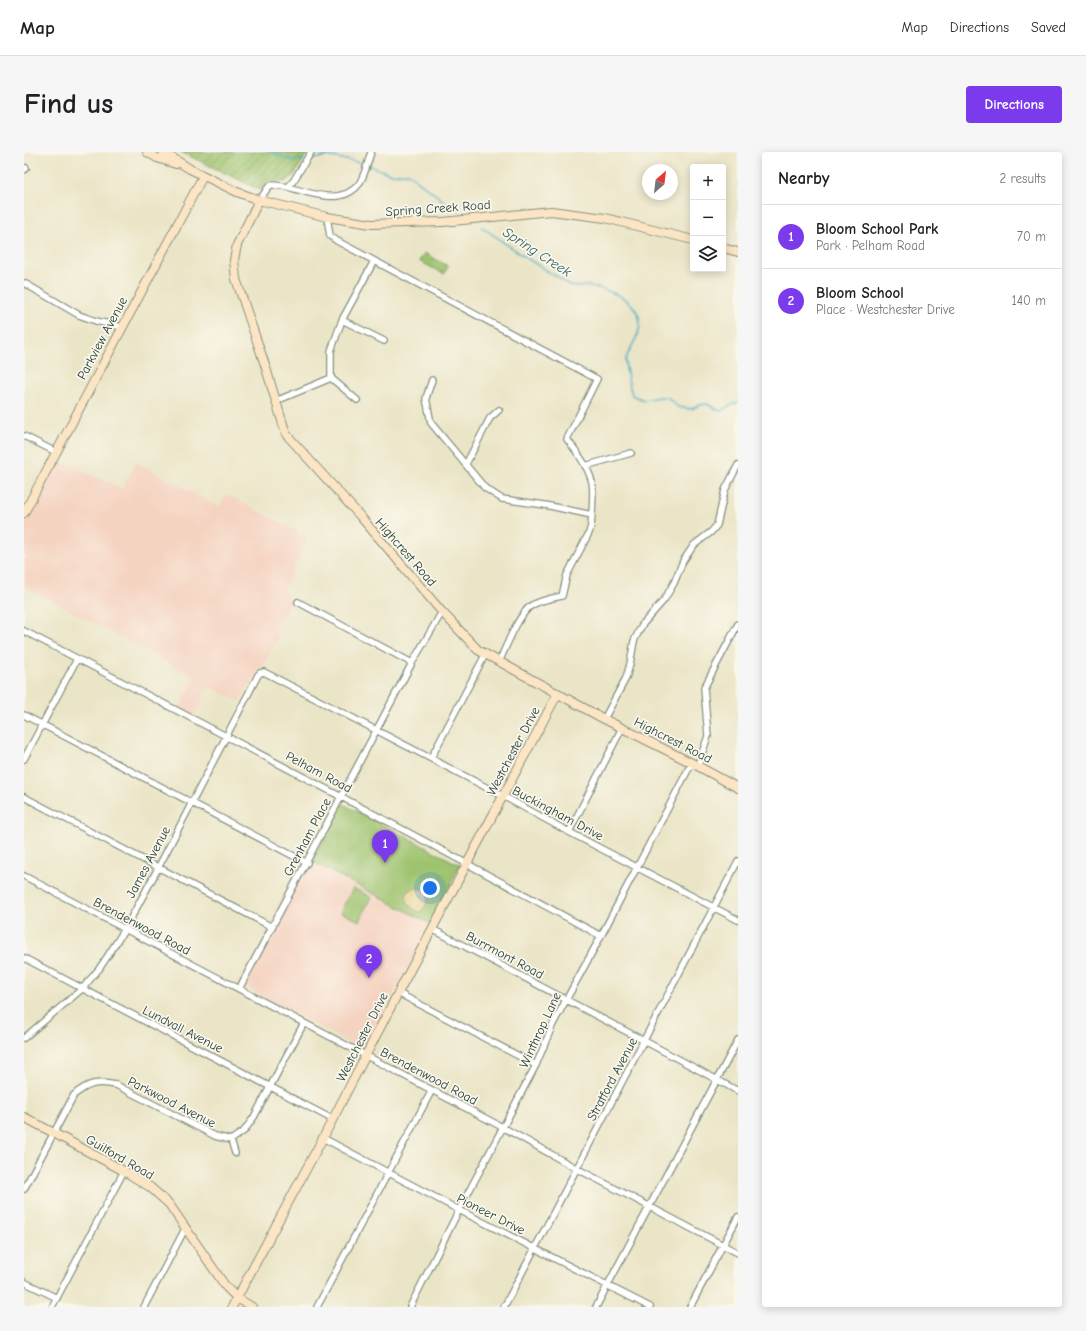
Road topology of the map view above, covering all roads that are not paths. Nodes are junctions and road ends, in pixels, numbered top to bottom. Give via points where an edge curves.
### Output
1 (147, 152) edge
2 (164, 152) edge
3 (371, 152) edge
4 (311, 153) edge
5 (190, 169) junction
6 (203, 176) junction
7 (288, 187) junction
8 (259, 200) junction
9 (327, 217) junction
10 (690, 239) edge
11 (726, 249) edge
12 (738, 252) edge
13 (374, 261) junction
14 (24, 283) edge
15 (342, 320) junction
16 (122, 327) junction
17 (384, 341) dead end
18 (331, 378) junction
19 (432, 380) dead end
20 (357, 400) dead end
21 (276, 401) junction
22 (499, 410) dead end
23 (24, 436) edge
24 (56, 452) junction
25 (632, 453) dead end
26 (466, 464) junction
27 (738, 465) edge
28 (585, 466) junction
29 (24, 513) edge
30 (592, 515) junction
31 (298, 602) dead end
32 (442, 612) junction
33 (738, 624) edge
34 (24, 631) edge
35 (485, 655) junction
36 (77, 659) junction
37 (499, 662) junction
38 (412, 663) junction
39 (260, 673) joint
40 (558, 693) junction
41 (24, 715) edge
42 (604, 719) junction
43 (43, 725) junction
44 (622, 728) junction
45 (377, 730) junction
46 (227, 736) junction
47 (431, 758) junction
48 (24, 759) edge
49 (694, 764) junction
50 (738, 788) edge
51 (503, 796) junction
52 (24, 797) edge
53 (341, 797) junction
54 (192, 802) junction
55 (569, 832) junction
56 (738, 861) edge
57 (307, 862) junction
58 (467, 862) junction
59 (158, 867) junction
60 (637, 867) junction
61 (24, 876) edge
62 (714, 907) junction
63 (738, 920) edge
64 (272, 927) junction
65 (125, 929) junction
66 (432, 929) junction
67 (601, 936) junction
68 (24, 958) edge
69 (82, 989) junction
70 (239, 989) junction
71 (398, 993) junction
72 (566, 999) junction
73 (304, 1023) junction
74 (24, 1038) edge
75 (738, 1040) edge
76 (645, 1041) junction
77 (366, 1055) junction
78 (536, 1065) junction
79 (717, 1080) junction
80 (271, 1086) junction
81 (432, 1090) junction
82 (738, 1091) edge
83 (24, 1118) edge
84 (332, 1119) junction
85 (504, 1128) junction
86 (53, 1134) junction
87 (323, 1138) junction
88 (231, 1140) junction
89 (235, 1153) dead end
90 (576, 1169) junction
91 (124, 1170) junction
92 (388, 1171) junction
93 (24, 1189) edge
94 (649, 1206) junction
95 (460, 1210) junction
96 (738, 1217) edge
97 (186, 1227) junction
98 (724, 1245) junction
99 (535, 1249) junction
100 (738, 1253) edge
101 (24, 1282) edge
102 (607, 1285) junction
103 (57, 1298) junction
104 (237, 1298) junction
105 (52, 1307) edge
106 (144, 1307) edge
107 (232, 1307) edge
108 (252, 1307) edge
109 (317, 1307) edge
110 (410, 1307) edge
111 (504, 1307) edge
112 (596, 1307) edge
113 (650, 1307) edge
114 (690, 1307) edge

1 - 5 street, Spring Creek Road
2 - 5 street, Spring Creek Road
3 - 7 street via 358,185 346,194 318,195
4 - 7 street
5 - 6 street, Spring Creek Road
6 - 8 street, Spring Creek Road
6 - 16 street, Parkview Avenue
7 - 8 street via 269,186
8 - 9 street, Spring Creek Road
8 - 21 street, Highcrest Road via 237,245 234,260 236,279
9 - 10 street, Spring Creek Road via 372,224 443,222 551,211 605,218
9 - 13 street via 330,236
11 - 12 street
13 - 15 street
13 - 28 street via 597,379 567,439
14 - 16 street via 79,315
15 - 17 street
15 - 18 street via 331,351
16 - 24 street, Parkview Avenue
18 - 20 street
18 - 21 street
19 - 26 street via 426,398 431,424
21 - 32 street, Highcrest Road via 286,434
22 - 26 street via 490,418
23 - 24 street
24 - 29 street, Parkview Avenue
25 - 28 street
26 - 30 street via 485,488 502,499 545,504
27 - 42 street via 725,490 717,525 694,545 683,560 664,600 642,625 634,641 626,678
28 - 30 street via 592,483
30 - 37 street via 589,533 567,575 562,596 531,606 521,616
31 - 38 street
32 - 35 street, Highcrest Road
32 - 38 street, Grenham Place
33 - 49 street, Winthrop Lane via 704,688 708,736 699,762
34 - 36 street, Pelham Road
35 - 37 street, Highcrest Road
35 - 47 street
36 - 43 street
36 - 46 street, Pelham Road
37 - 40 street, Highcrest Road
38 - 45 street, Grenham Place
39 - 45 street, Buckingham Drive via 264,672
39 - 46 street, James Avenue
40 - 42 street, Highcrest Road
40 - 51 street, Westchester Drive
41 - 43 street
42 - 44 street, Highcrest Road
43 - 48 street
43 - 54 street
44 - 49 street, Highcrest Road
44 - 55 street
45 - 47 street, Buckingham Drive
45 - 53 street, Grenham Place
46 - 53 street, Pelham Road
46 - 54 street, James Avenue
47 - 51 street, Buckingham Drive
49 - 50 street, Highcrest Road
49 - 60 street, Winthrop Lane via 689,768
51 - 55 street, Buckingham Drive
51 - 58 street, Westchester Drive
52 - 59 street
53 - 57 street, Grenham Place
53 - 58 street, Pelham Road
54 - 57 street
54 - 59 street, James Avenue
55 - 60 street, Buckingham Drive
56 - 62 street, Stratford Avenue
57 - 64 street, Grenham Place
58 - 66 street, Westchester Drive
58 - 67 street, Pelham Road
59 - 64 street
59 - 65 street, James Avenue
60 - 62 street, Buckingham Drive
60 - 67 street, Winthrop Lane
61 - 65 street, Brendenwood Road
62 - 63 street, Buckingham Drive
62 - 76 street, Stratford Avenue
64 - 70 street, Grenham Place
65 - 69 street, James Avenue via 99,969
65 - 70 street, Brendenwood Road
66 - 71 street, Westchester Drive
66 - 72 street, Burrmont Road
67 - 72 street, Winthrop Lane
68 - 69 street, Lundvall Avenue
69 - 74 street, James Avenue
69 - 80 street, Lundvall Avenue
70 - 73 street, Brendenwood Road
71 - 77 street, Westchester Drive
71 - 78 street
72 - 76 street, Burrmont Road
72 - 78 street, Winthrop Lane
73 - 77 street, Brendenwood Road
73 - 80 street
75 - 79 street
76 - 79 street, Burrmont Road
76 - 90 street, Stratford Avenue
77 - 81 street, Brendenwood Road
77 - 84 street, Westchester Drive
78 - 85 street, Winthrop Lane
79 - 82 street, Burrmont Road
79 - 94 street
80 - 84 street, Lundvall Avenue
80 - 88 street via 254,1117 239,1135
81 - 85 street, Brendenwood Road
81 - 92 street
83 - 86 street, Guilford Road
84 - 87 street, Westchester Drive
85 - 90 street, Brendenwood Road
85 - 95 street, Winthrop Lane
86 - 88 street, Parkwood Avenue via 74,1096 82,1088 104,1083 116,1086 215,1136
86 - 91 street, Guilford Road
86 - 93 street, Parkwood Avenue
87 - 92 street, Pioneer Drive
87 - 104 street, Westchester Drive
88 - 89 street
90 - 94 street, Brendenwood Road
90 - 99 street, Stratford Avenue
91 - 97 street, Guilford Road via 150,1187 169,1204
91 - 103 street
92 - 95 street, Pioneer Drive
92 - 109 street
94 - 98 street, Brendenwood Road
94 - 102 street
95 - 99 street, Pioneer Drive
95 - 110 street, Winthrop Lane
96 - 98 street
97 - 104 street, Guilford Road via 219,1277
97 - 106 street
98 - 100 street, Brendenwood Road
98 - 114 street
99 - 102 street, Pioneer Drive
99 - 111 street, Stratford Avenue
101 - 103 street
102 - 112 street
102 - 113 street, Pioneer Drive
103 - 105 street
104 - 107 street, Westchester Drive
104 - 108 street, Guilford Road

